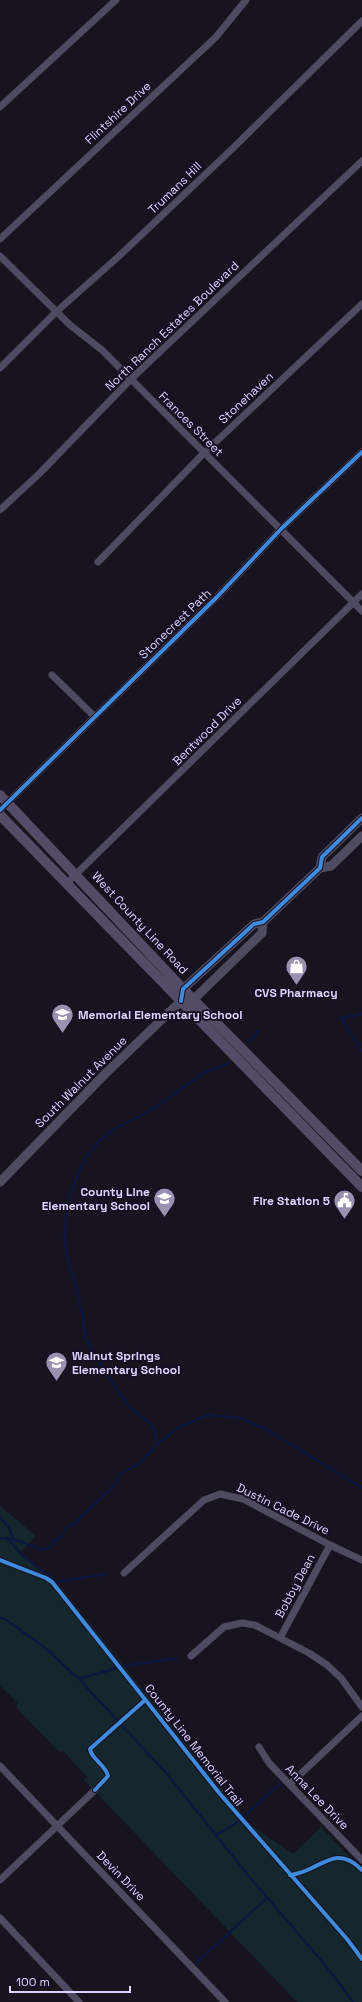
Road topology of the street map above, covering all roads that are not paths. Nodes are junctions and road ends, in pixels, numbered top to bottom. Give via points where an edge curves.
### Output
1 (116, 0) edge
2 (246, 0) edge
3 (362, 21) edge
4 (0, 107) edge
5 (362, 161) edge
6 (0, 239) edge
7 (0, 256) edge
8 (362, 304) edge
9 (56, 312) junction
10 (0, 368) edge
11 (130, 380) junction
12 (362, 452) edge
13 (204, 453) junction
14 (0, 510) edge
15 (281, 530) junction
16 (98, 562) dead end
17 (362, 594) edge
18 (353, 603) junction
19 (362, 611) edge
20 (52, 675) dead end
21 (94, 716) junction
22 (0, 796) edge
23 (4, 807) edge
24 (0, 815) edge
25 (362, 818) edge
26 (362, 836) edge
27 (320, 868) junction
28 (76, 875) junction
29 (68, 883) junction
30 (263, 922) junction
31 (183, 989) junction
32 (194, 999) junction
33 (181, 1001) junction
34 (362, 1171) edge
35 (0, 1182) edge
36 (362, 1187) edge
37 (330, 1545) junction
38 (362, 1560) edge
39 (124, 1573) dead end
40 (280, 1638) junction
41 (191, 1656) dead end
42 (362, 1707) edge
43 (362, 1716) edge
44 (259, 1747) dead end
45 (0, 1766) edge
46 (290, 1784) junction
47 (95, 1790) dead end
48 (57, 1826) junction
49 (362, 1860) edge
50 (0, 1880) edge
51 (0, 1918) edge
52 (79, 2002) edge
53 (225, 2002) edge

1 - 4 street
2 - 6 street, Flintshire Drive via 216,36
3 - 9 street, Trumans Hill via 175,203
5 - 11 street, North Ranch Estates Boulevard
7 - 9 street, Frances Street
8 - 13 street, Stonehaven
9 - 10 street, Trumans Hill
9 - 11 street, Frances Street via 102,350
11 - 13 street, Frances Street
11 - 14 street, North Ranch Estates Boulevard via 39,474
12 - 15 street, Stonecrest Path
13 - 15 street, Frances Street
13 - 16 street, Stonehaven
15 - 18 street, Frances Street
15 - 21 street, Stonecrest Path via 217,597
17 - 18 street, Bentwood Drive
18 - 19 street, Frances Street
18 - 28 street, Bentwood Drive
20 - 21 street
21 - 23 street, Stonecrest Path
22 - 23 main road, West County Line Road
23 - 28 main road, West County Line Road
24 - 29 main road, West County Line Road
25 - 27 street via 322,857
26 - 27 street via 331,866
27 - 30 street
28 - 29 street, Bentwood Drive
28 - 31 main road, West County Line Road
29 - 33 main road, West County Line Road
30 - 31 street via 254,924
30 - 32 street via 262,933
31 - 32 main road, West County Line Road
31 - 33 street
32 - 33 street
32 - 34 main road, West County Line Road
33 - 35 street, South Walnut Avenue via 105,1074
33 - 36 main road, West County Line Road
37 - 38 street, Dustin Cade Drive
37 - 39 street, Dustin Cade Drive via 243,1499 220,1494 204,1500
37 - 40 street, Bobby Dean
40 - 41 street via 255,1625 236,1624 219,1630
40 - 42 street via 327,1665
43 - 46 street
44 - 46 street, Anna Lee Drive via 269,1763
45 - 48 street, Devin Drive
46 - 49 street, Anna Lee Drive
47 - 48 street
48 - 50 street
48 - 53 street, Devin Drive
51 - 52 street

